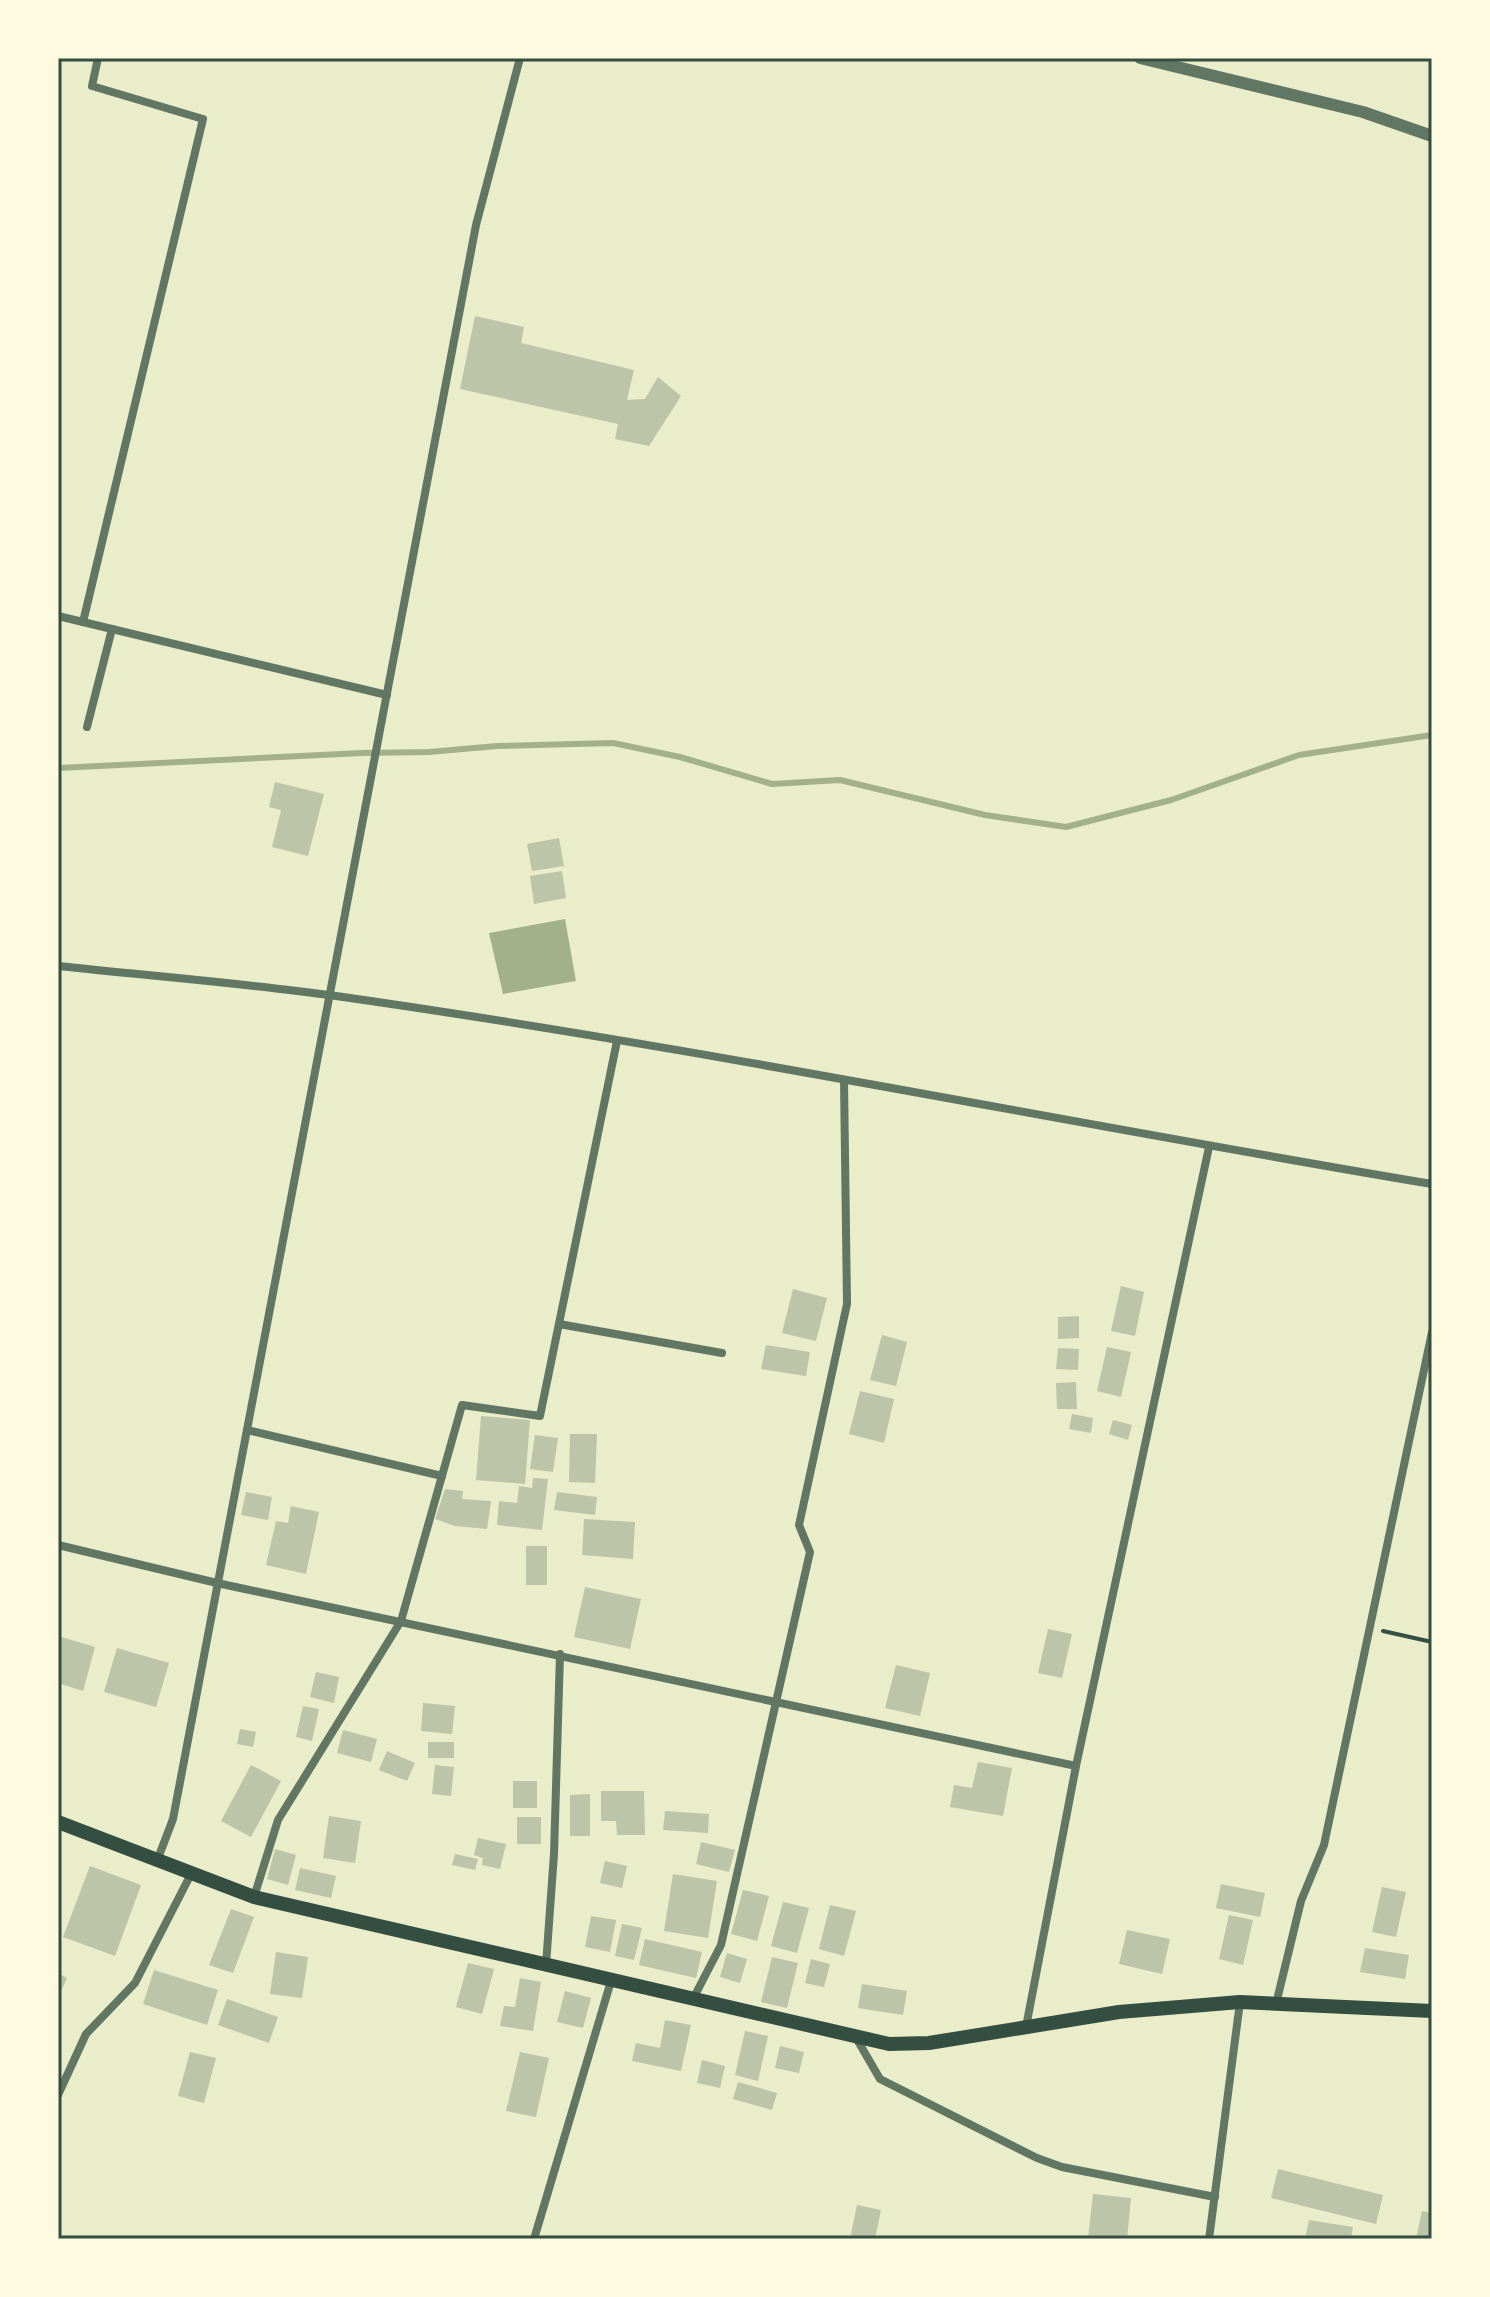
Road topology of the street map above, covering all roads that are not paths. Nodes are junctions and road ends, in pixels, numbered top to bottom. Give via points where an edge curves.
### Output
1 (98, 58) edge
2 (520, 58) edge
3 (1140, 58) edge
4 (1432, 136) edge
5 (58, 616) edge
6 (83, 622) junction
7 (112, 629) junction
8 (387, 695) junction
9 (87, 727) dead end
10 (58, 966) edge
11 (330, 995) junction
12 (617, 1041) junction
13 (844, 1080) junction
14 (1209, 1147) junction
15 (1432, 1184) edge
16 (559, 1324) junction
17 (1432, 1332) edge
18 (722, 1353) dead end
19 (247, 1430) junction
20 (442, 1476) junction
21 (58, 1545) edge
22 (217, 1583) junction
23 (401, 1621) junction
24 (560, 1654) junction
25 (778, 1701) junction
26 (1076, 1766) junction
27 (58, 1822) edge
28 (157, 1861) junction
29 (191, 1874) junction
30 (254, 1897) junction
31 (546, 1966) junction
32 (611, 1981) junction
33 (693, 2000) junction
34 (1240, 2002) junction
35 (1276, 2004) junction
36 (1432, 2011) edge
37 (1026, 2029) junction
38 (855, 2036) junction
39 (58, 2095) edge
40 (1215, 2197) junction
41 (534, 2239) edge
42 (1209, 2239) edge

1 - 6 street via 92,86 203,119
2 - 8 street via 476,225
3 - 4 street via 1363,112
5 - 6 street
6 - 7 street
7 - 8 street
7 - 9 street
8 - 11 street
10 - 11 street
11 - 12 street
11 - 19 street
12 - 13 street
12 - 16 street
13 - 14 street
13 - 25 street via 847,1304 799,1525 810,1552
14 - 15 street
14 - 26 street
16 - 18 street
16 - 20 street via 540,1416 462,1405
17 - 35 street via 1324,1845 1301,1901
19 - 20 street
19 - 22 street
20 - 23 street
21 - 22 street
22 - 23 street
22 - 28 street via 173,1819
23 - 24 street
23 - 30 street via 278,1820
24 - 25 street
24 - 31 street
25 - 26 street
25 - 33 street via 721,1945
26 - 37 street
27 - 28 main road
28 - 29 main road
29 - 30 main road
29 - 39 street via 135,1983 86,2034
30 - 31 main road
31 - 32 main road
32 - 33 main road
32 - 41 street
33 - 38 main road
34 - 35 main road
34 - 37 main road via 1119,2012
34 - 40 street
35 - 36 main road
37 - 38 main road via 929,2043 889,2044
38 - 40 street via 880,2079 1037,2158
40 - 42 street

